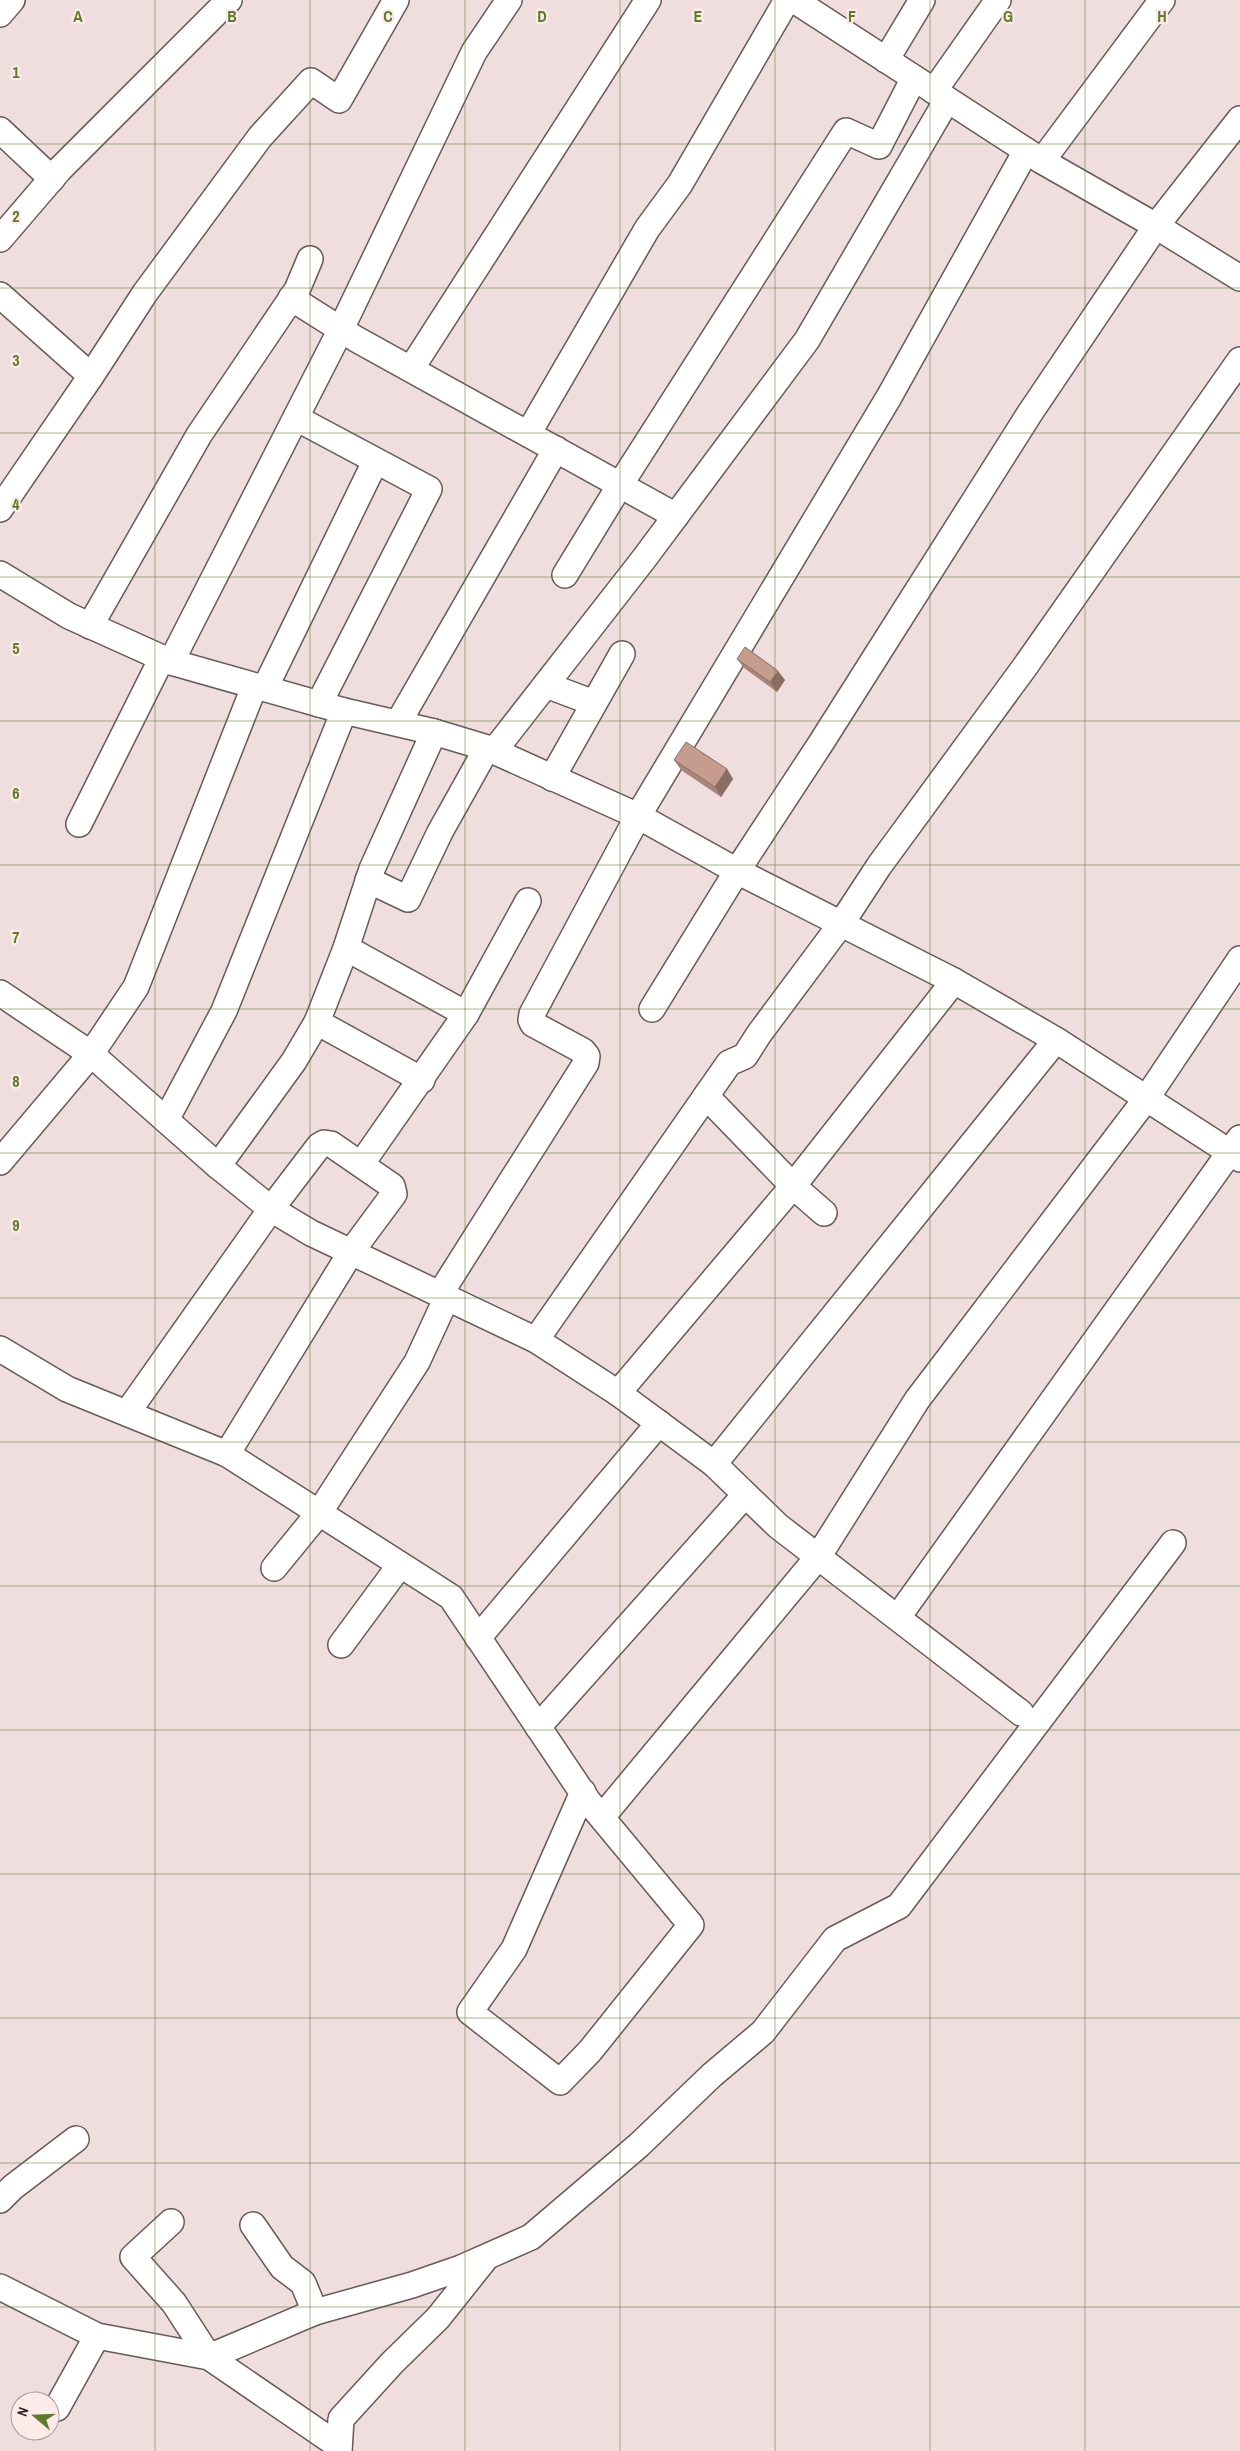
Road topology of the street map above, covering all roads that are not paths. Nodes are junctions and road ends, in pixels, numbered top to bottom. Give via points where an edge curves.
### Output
1 (12, 0) edge
2 (396, 0) edge
3 (508, 0) edge
4 (648, 0) edge
5 (788, 0) edge
6 (794, 0) edge
7 (922, 0) edge
8 (998, 0) edge
9 (1162, 0) edge
10 (218, 4) edge
11 (0, 14) edge
12 (886, 60) junction
13 (932, 90) junction
14 (1240, 119) edge
15 (0, 130) edge
16 (1034, 156) junction
17 (52, 179) junction
18 (1156, 226) junction
19 (0, 239) edge
20 (310, 259) dead end
21 (1236, 267) edge
22 (0, 296) edge
23 (292, 298) junction
24 (341, 329) junction
25 (1240, 360) edge
26 (411, 369) junction
27 (92, 376) junction
28 (296, 418) junction
29 (528, 434) junction
30 (556, 449) junction
31 (374, 462) junction
32 (620, 485) junction
33 (0, 510) edge
34 (676, 516) junction
35 (0, 574) edge
36 (565, 575) dead end
37 (90, 626) junction
38 (622, 654) dead end
39 (166, 660) junction
40 (546, 685) junction
41 (260, 688) junction
42 (594, 703) junction
43 (319, 704) junction
44 (344, 711) junction
45 (398, 723) junction
46 (434, 732) junction
47 (490, 750) junction
48 (552, 778) junction
49 (638, 816) junction
50 (79, 824) dead end
51 (737, 871) junction
52 (368, 880) junction
53 (528, 901) dead end
54 (841, 924) junction
55 (346, 948) junction
56 (1240, 959) edge
57 (954, 981) junction
58 (1, 995) edge
59 (652, 1009) dead end
60 (466, 1014) junction
61 (317, 1022) junction
62 (1056, 1040) junction
63 (91, 1054) junction
64 (422, 1080) junction
65 (706, 1096) junction
66 (1146, 1099) junction
67 (166, 1120) junction
68 (1237, 1149) edge
69 (0, 1162) edge
70 (362, 1163) junction
71 (218, 1166) junction
72 (793, 1186) junction
73 (271, 1209) junction
74 (824, 1212) dead end
75 (351, 1252) junction
76 (444, 1296) junction
77 (536, 1340) junction
78 (0, 1349) edge
79 (618, 1393) junction
80 (127, 1413) junction
81 (659, 1422) junction
82 (227, 1454) junction
83 (714, 1464) junction
84 (745, 1495) junction
85 (319, 1513) junction
86 (1173, 1543) dead end
87 (818, 1557) junction
88 (400, 1564) junction
89 (274, 1568) dead end
90 (898, 1617) junction
91 (478, 1638) junction
92 (341, 1645) dead end
93 (1021, 1713) dead end
94 (538, 1727) junction
95 (582, 1792) junction
96 (602, 1817) junction
97 (76, 2139) dead end
98 (0, 2200) edge
99 (171, 2222) dead end
100 (254, 2225) dead end
101 (486, 2257) junction
102 (0, 2287) edge
103 (315, 2312) junction
104 (97, 2336) junction
105 (210, 2356) junction
106 (60, 2401) edge
107 (339, 2449) edge

1 - 11 street
2 - 27 street via 339,100 311,81 260,136 144,293
3 - 24 street via 474,52
4 - 26 street
5 - 29 street via 680,184 647,229
6 - 12 street
7 - 12 street
8 - 13 street
9 - 16 street
10 - 17 street
12 - 13 street
13 - 16 street
13 - 32 street via 879,146 846,131
13 - 34 street via 807,340
14 - 18 street
15 - 17 street
16 - 18 street
16 - 49 street
17 - 19 street
18 - 21 street
18 - 51 street via 1030,413 822,743
20 - 23 street
22 - 27 street
23 - 24 street
23 - 37 street via 199,435
24 - 26 street
24 - 28 street
25 - 54 street
26 - 29 street
27 - 33 street
28 - 31 street
28 - 39 street
29 - 30 street
30 - 32 street
30 - 45 street
31 - 41 street
31 - 43 street via 429,490
32 - 34 street
32 - 36 street
34 - 40 street
35 - 37 street
37 - 39 street
38 - 42 street
39 - 41 street
39 - 50 street
40 - 42 street
40 - 47 street
41 - 43 street
41 - 63 street via 136,987
42 - 48 street
43 - 44 street
44 - 45 street
44 - 67 street via 224,1011
45 - 46 street
46 - 47 street
46 - 52 street
47 - 48 street
47 - 52 street via 440,832 408,899
48 - 49 street
49 - 51 street
49 - 76 street via 531,1020 583,1051 587,1056 586,1063
51 - 54 street
51 - 59 street
52 - 55 street
53 - 60 street
54 - 57 street
54 - 65 street via 745,1056 730,1063
55 - 60 street
55 - 61 street
56 - 66 street
57 - 62 street
57 - 72 street
58 - 63 street
60 - 64 street
61 - 64 street
61 - 71 street via 294,1061
62 - 66 street
62 - 83 street
63 - 67 street
63 - 69 street
64 - 70 street
65 - 72 street
65 - 77 street
66 - 68 street
66 - 87 street via 917,1400
67 - 71 street
68 - 90 street
70 - 73 street via 324,1142
70 - 75 street via 395,1190
71 - 73 street
72 - 74 street
72 - 79 street
73 - 75 street
73 - 80 street
75 - 76 street
75 - 82 street
76 - 77 street
76 - 85 street via 417,1362
77 - 79 street
78 - 80 street via 67,1388
79 - 81 street
80 - 82 street
81 - 83 street
81 - 91 street
82 - 85 street
83 - 84 street
84 - 87 street
84 - 94 street
85 - 88 street
85 - 89 street
86 - 101 street via 899,1906 835,1939 763,2032 712,2075 639,2145 531,2237
87 - 90 street
87 - 96 street
88 - 91 street via 451,1597
88 - 92 street
90 - 93 street
91 - 94 street
94 - 95 street
95 - 96 street
95 - 96 street via 514,1949 470,2012 560,2082 590,2051 691,1925
97 - 98 street via 12,2187
99 - 105 street via 133,2257 174,2303
100 - 103 street via 282,2267 303,2283
101 - 103 street via 412,2285
101 - 107 street via 438,2318 341,2419
102 - 104 street
103 - 105 street
104 - 105 street
104 - 106 street
105 - 107 street

